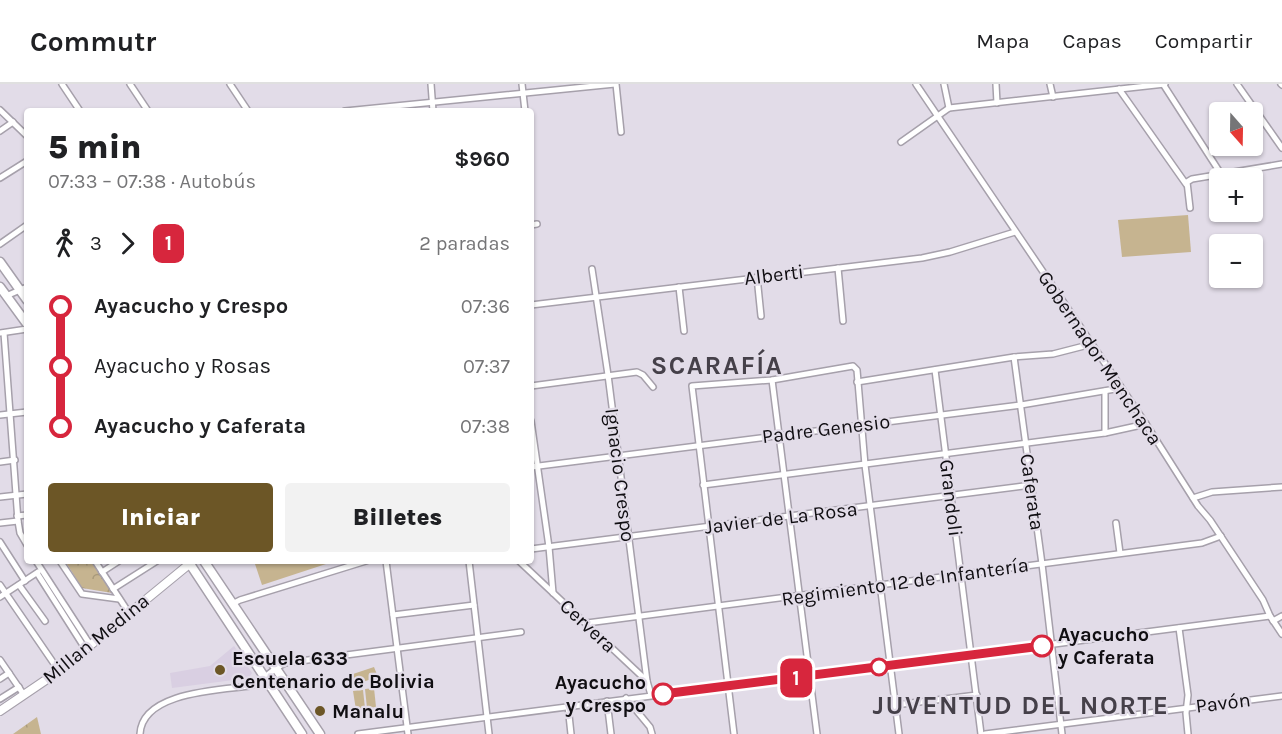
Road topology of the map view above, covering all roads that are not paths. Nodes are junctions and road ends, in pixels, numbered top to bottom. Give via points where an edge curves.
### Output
1 (62, 84) edge
2 (130, 84) edge
3 (230, 84) edge
4 (430, 84) edge
5 (522, 84) edge
6 (615, 84) edge
7 (916, 84) edge
8 (944, 84) edge
9 (996, 84) edge
10 (1050, 84) edge
11 (1163, 84) edge
12 (1237, 84) edge
13 (1105, 87) edge
14 (1119, 89) junction
15 (523, 93) junction
16 (1053, 97) junction
17 (432, 102) junction
18 (998, 103) junction
19 (78, 108) edge
20 (146, 108) edge
21 (246, 108) edge
22 (378, 108) edge
23 (433, 108) edge
24 (525, 108) edge
25 (949, 108) junction
26 (0, 110) edge
27 (938, 117) junction
28 (13, 122) junction
29 (0, 131) edge
30 (621, 132) dead end
31 (24, 133) edge
32 (901, 142) dead end
33 (1282, 148) edge
34 (24, 163) edge
35 (1282, 164) edge
36 (1217, 168) edge
37 (1258, 168) edge
38 (1209, 176) edge
39 (0, 178) edge
40 (1186, 184) junction
41 (1190, 208) dead end
42 (24, 227) edge
43 (1015, 232) junction
44 (0, 244) edge
45 (0, 262) edge
46 (838, 268) junction
47 (592, 269) dead end
48 (757, 277) junction
49 (0, 287) edge
50 (679, 287) junction
51 (23, 288) edge
52 (6, 296) junction
53 (596, 296) junction
54 (534, 305) edge
55 (761, 316) dead end
56 (843, 321) dead end
57 (24, 322) edge
58 (24, 327) edge
59 (684, 331) dead end
60 (2, 333) edge
61 (1092, 344) junction
62 (1014, 357) junction
63 (935, 370) junction
64 (608, 375) junction
65 (772, 380) junction
66 (856, 382) junction
67 (534, 386) edge
68 (653, 387) dead end
69 (1121, 388) junction
70 (1105, 392) junction
71 (1021, 405) junction
72 (24, 412) edge
73 (10, 414) junction
74 (939, 414) junction
75 (0, 415) edge
76 (861, 424) junction
77 (1146, 424) junction
78 (1105, 433) junction
79 (778, 435) junction
80 (1026, 444) junction
81 (699, 445) junction
82 (945, 454) junction
83 (618, 456) junction
84 (15, 460) junction
85 (0, 462) edge
86 (865, 465) junction
87 (534, 467) edge
88 (783, 475) junction
89 (703, 485) junction
90 (1030, 485) junction
91 (1282, 488) edge
92 (24, 494) edge
93 (16, 495) junction
94 (951, 495) junction
95 (0, 497) edge
96 (1193, 498) junction
97 (870, 506) junction
98 (24, 516) edge
99 (789, 517) junction
100 (18, 519) junction
101 (0, 523) edge
102 (1116, 523) dead end
103 (708, 527) junction
104 (24, 532) edge
105 (20, 533) junction
106 (1221, 536) junction
107 (628, 537) junction
108 (24, 540) edge
109 (0, 542) edge
110 (549, 547) junction
111 (534, 549) edge
112 (1120, 553) junction
113 (62, 564) edge
114 (97, 564) edge
115 (114, 564) edge
116 (152, 564) edge
117 (188, 564) edge
118 (191, 564) edge
119 (206, 564) edge
120 (356, 564) edge
121 (386, 564) edge
122 (469, 564) edge
123 (522, 564) edge
124 (1042, 564) junction
125 (39, 566) edge
126 (102, 572) junction
127 (960, 575) junction
128 (22, 583) junction
129 (0, 585) edge
130 (880, 585) junction
131 (113, 590) junction
132 (553, 593) junction
133 (3, 595) edge
134 (799, 596) junction
135 (119, 599) junction
136 (232, 604) junction
137 (474, 605) junction
138 (718, 607) junction
139 (129, 613) junction
140 (393, 615) junction
141 (1282, 616) edge
142 (639, 617) junction
143 (1271, 618) junction
144 (45, 621) dead end
145 (587, 623) junction
146 (1179, 628) junction
147 (521, 632) dead end
148 (1282, 634) edge
149 (477, 638) junction
150 (1051, 644) junction
151 (88, 648) junction
152 (398, 648) junction
153 (971, 654) junction
154 (0, 660) edge
155 (890, 665) junction
156 (275, 668) junction
157 (59, 671) junction
158 (9, 673) junction
159 (810, 676) junction
160 (264, 677) junction
161 (0, 679) edge
162 (647, 681) junction
163 (19, 687) junction
164 (728, 687) junction
165 (24, 695) junction
166 (651, 695) junction
167 (976, 695) junction
168 (1282, 696) edge
169 (626, 698) junction
170 (0, 699) edge
171 (607, 701) junction
172 (895, 705) junction
173 (568, 706) junction
174 (1187, 707) junction
175 (0, 711) edge
176 (486, 717) junction
177 (1061, 724) junction
178 (408, 731) edge
179 (140, 734) edge
180 (302, 734) edge
181 (320, 734) edge
182 (358, 734) edge
183 (489, 734) edge
184 (571, 734) edge
185 (611, 734) edge
186 (652, 734) edge
187 (734, 734) edge
188 (817, 734) edge
189 (899, 734) edge
190 (983, 734) edge
191 (1062, 734) edge
192 (1188, 734) edge

1 - 19 street
2 - 20 street
3 - 21 street
4 - 17 street
5 - 15 street
6 - 15 street
6 - 30 street
7 - 27 street, Gobernador Menchaca
8 - 25 street
9 - 18 street
10 - 16 street
11 - 14 street
11 - 36 street
12 - 33 street
13 - 14 street
13 - 16 street
14 - 40 street
15 - 17 street
15 - 24 street
16 - 18 street
17 - 22 street
17 - 23 street
18 - 25 street
25 - 27 street
26 - 28 street
27 - 32 street
27 - 43 street, Gobernador Menchaca
28 - 29 street
28 - 31 street
34 - 39 street
35 - 37 street
38 - 40 street
40 - 41 street
42 - 44 street
43 - 46 street, Alberti via 932,256
43 - 61 street, Gobernador Menchaca
45 - 51 main road
46 - 48 street, Alberti
46 - 56 street
47 - 53 street, Ignacio Crespo
48 - 50 street, Alberti
48 - 55 street
49 - 52 main road
50 - 53 street, Alberti
50 - 59 street
51 - 52 street
52 - 57 main road
53 - 54 street, Alberti
53 - 64 street, Ignacio Crespo
58 - 60 street
60 - 73 street
61 - 62 street via 1053,354
61 - 69 street, Gobernador Menchaca
62 - 63 street
62 - 71 street, Caferata
63 - 66 street
63 - 74 street, Grandoli
64 - 67 street
64 - 68 street via 640,373
64 - 83 street, Ignacio Crespo
65 - 66 street via 851,366 855,367
65 - 79 street
65 - 81 street via 692,386
66 - 76 street
69 - 70 street, Padre Genesio
69 - 77 street, Gobernador Menchaca
70 - 71 street, Padre Genesio
70 - 78 street
71 - 74 street, Padre Genesio
71 - 80 street, Caferata
72 - 73 street
73 - 75 street
73 - 84 street
74 - 76 street, Padre Genesio
74 - 82 street, Grandoli
76 - 79 street, Padre Genesio
76 - 86 street
77 - 78 street
77 - 96 street, Gobernador Menchaca
78 - 80 street
79 - 81 street, Padre Genesio
79 - 88 street
80 - 82 street
80 - 90 street, Caferata
81 - 83 street, Padre Genesio
81 - 89 street
82 - 86 street
82 - 94 street, Grandoli
83 - 87 street, Padre Genesio
83 - 107 street, Ignacio Crespo
84 - 85 street
84 - 93 street
86 - 88 street
86 - 97 street
87 - 110 street
88 - 89 street
88 - 99 street
89 - 103 street
90 - 94 street, Javier de La Rosa
90 - 124 street, Caferata
91 - 96 street via 1212,492
92 - 93 street
93 - 95 street
93 - 100 street
94 - 97 street, Javier de La Rosa
94 - 127 street, Grandoli
96 - 106 street, Gobernador Menchaca
97 - 99 street, Javier de La Rosa
97 - 130 street
98 - 100 street
99 - 103 street, Javier de La Rosa
99 - 134 street
100 - 101 street
100 - 105 street
102 - 112 street
103 - 107 street, Javier de La Rosa
103 - 138 street
104 - 105 street
105 - 108 street
106 - 112 street, Regimiento 12 de Infantería via 1202,543
106 - 143 street, Gobernador Menchaca
107 - 110 street, Javier de La Rosa
107 - 142 street, Ignacio Crespo
109 - 128 street
110 - 111 street, Javier de La Rosa
110 - 132 street
112 - 124 street, Regimiento 12 de Infantería
113 - 135 street via 81,594
114 - 126 street
115 - 126 street
116 - 131 street
117 - 139 street, Millan Medina
118 - 160 main road
119 - 136 main road
120 - 136 street
121 - 140 street
122 - 137 street
123 - 132 street, Cervera
124 - 127 street, Regimiento 12 de Infantería
124 - 150 street, Caferata
125 - 128 street
125 - 151 street
126 - 131 street
127 - 130 street, Regimiento 12 de Infantería
127 - 153 street, Grandoli
128 - 133 street
128 - 144 street
129 - 133 street
130 - 134 street, Regimiento 12 de Infantería
130 - 155 street
131 - 135 street
132 - 145 street, Cervera
133 - 157 street
134 - 138 street, Regimiento 12 de Infantería
134 - 159 street
135 - 139 street
136 - 156 main road
137 - 140 street
137 - 149 street
138 - 142 street, Regimiento 12 de Infantería
138 - 164 street
139 - 151 street, Millan Medina
140 - 152 street
141 - 143 street
142 - 145 street, Regimiento 12 de Infantería
142 - 162 street, Ignacio Crespo
143 - 146 street
143 - 148 street, Gobernador Menchaca
145 - 162 street, Cervera
146 - 150 street
146 - 174 street
147 - 149 street
149 - 152 street
149 - 176 street
150 - 153 street
150 - 177 street, Caferata
151 - 157 street, Millan Medina
152 - 156 street via 285,663
152 - 178 street
153 - 155 street
153 - 167 street, Grandoli
154 - 158 street
155 - 159 street
155 - 172 street
156 - 160 street
156 - 181 main road
157 - 165 street, Millan Medina
158 - 161 street
158 - 163 street
159 - 164 street
159 - 188 street
160 - 179 street via 250,686 166,702 145,719
160 - 180 main road
162 - 166 street
163 - 165 street
163 - 170 street
164 - 166 street
164 - 187 street
165 - 175 street, Millan Medina
166 - 169 street
167 - 172 street
167 - 190 street, Grandoli
168 - 174 street, Pavón
169 - 171 street
169 - 186 street
171 - 173 street
171 - 185 street
172 - 189 street
173 - 176 street
173 - 184 street
174 - 177 street, Pavón
174 - 192 street
176 - 178 street
176 - 183 street
177 - 190 street, Pavón
177 - 191 street, Caferata
178 - 182 street

